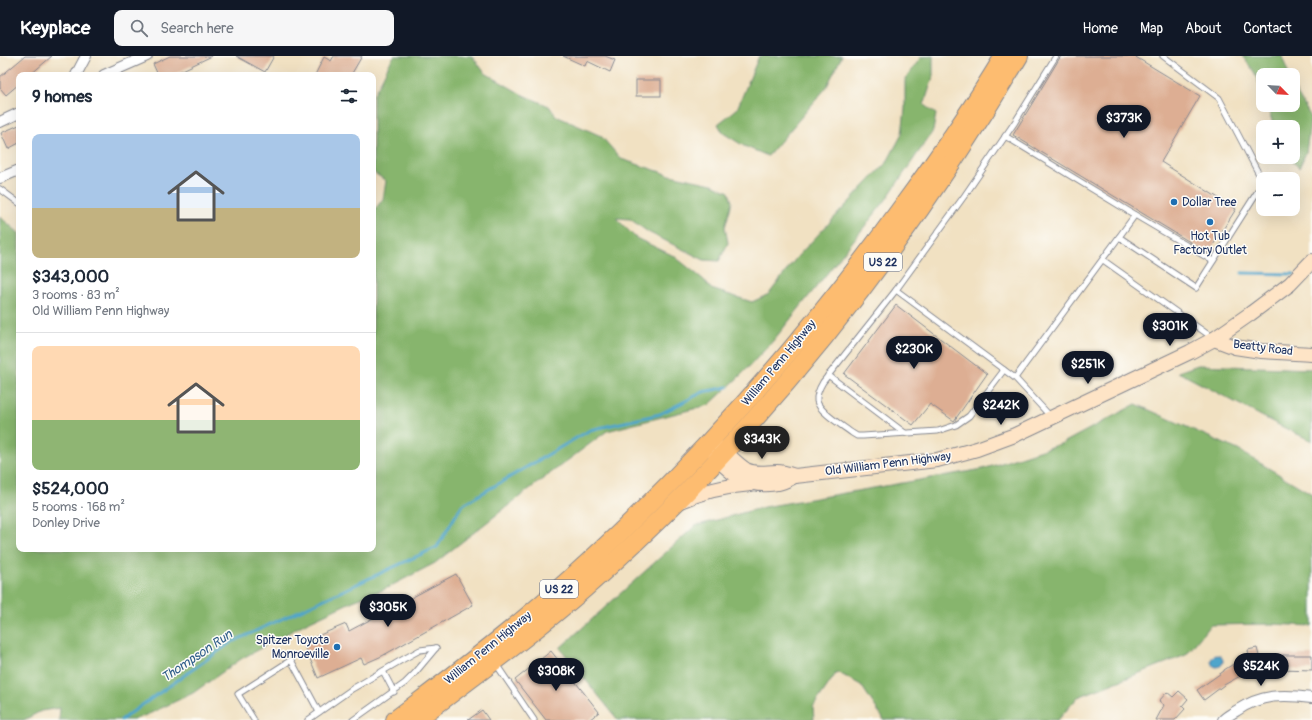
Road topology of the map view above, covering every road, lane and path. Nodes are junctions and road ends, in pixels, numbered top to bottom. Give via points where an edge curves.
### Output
1 (86, 56) edge
2 (147, 56) edge
3 (1004, 56) edge
4 (1019, 56) edge
5 (1056, 56) edge
6 (1164, 56) edge
7 (78, 72) edge
8 (111, 72) edge
9 (16, 114) edge
10 (0, 122) edge
11 (1005, 136) junction
12 (16, 171) edge
13 (1257, 172) edge
14 (0, 178) edge
15 (0, 189) edge
16 (1256, 194) edge
17 (16, 201) edge
18 (1134, 215) junction
19 (1119, 237) junction
20 (1103, 260) junction
21 (1214, 261) junction
22 (1312, 261) edge
23 (896, 290) junction
24 (1214, 339) junction
25 (1312, 354) edge
26 (1004, 370) junction
27 (828, 375) junction
28 (1015, 378) junction
29 (1052, 417) junction
30 (906, 433) junction
31 (709, 443) junction
32 (721, 454) junction
33 (795, 476) junction
34 (755, 483) junction
35 (673, 504) junction
36 (494, 661) junction
37 (382, 671) junction
38 (394, 692) junction
39 (1312, 698) edge
40 (319, 712) junction
41 (254, 720) edge
42 (308, 720) edge
43 (353, 720) edge
44 (395, 720) edge
45 (416, 720) edge
46 (534, 720) edge
47 (1223, 720) edge

1 - 7 street
2 - 8 street
3 - 31 highway, William Penn Highway / US 22 via 954,136 859,265 789,353
4 - 32 highway, William Penn Highway / US 22 via 946,171 872,276 802,364
5 - 11 lane
6 - 13 lane via 1219,98
9 - 10 street
11 - 18 lane
11 - 23 lane
12 - 14 street
15 - 17 lane
16 - 21 lane
18 - 19 lane
18 - 21 lane
19 - 20 lane
19 - 21 lane via 1196,288
20 - 24 lane
20 - 28 lane
22 - 24 main road, Old William Penn Highway via 1290,284
23 - 26 lane
23 - 27 lane
24 - 25 main road, Beatty Road via 1235,347
24 - 29 main road, Old William Penn Highway
26 - 28 lane
26 - 30 lane via 969,416 956,425 938,431
27 - 30 lane
27 - 30 lane via 818,390 817,401 823,411 852,433 863,436
28 - 29 lane
29 - 33 main road, Old William Penn Highway via 996,443 937,460
31 - 32 main road, Old William Penn Highway
31 - 44 highway, William Penn Highway / US 22 via 547,600 475,660
32 - 33 main road, Old William Penn Highway via 751,472 778,472
32 - 34 main road, Old William Penn Highway via 741,479
32 - 35 highway, William Penn Highway / US 22
33 - 34 main road, Old William Penn Highway via 779,483
34 - 35 main road via 714,489
35 - 36 highway, William Penn Highway / US 22 via 585,588
36 - 45 highway, William Penn Highway / US 22
36 - 46 lane
37 - 38 lane
37 - 38 lane via 420,650 436,648 415,673
37 - 40 lane
38 - 43 lane
39 - 47 street via 1260,698
40 - 41 lane via 291,660 238,694
40 - 42 lane

